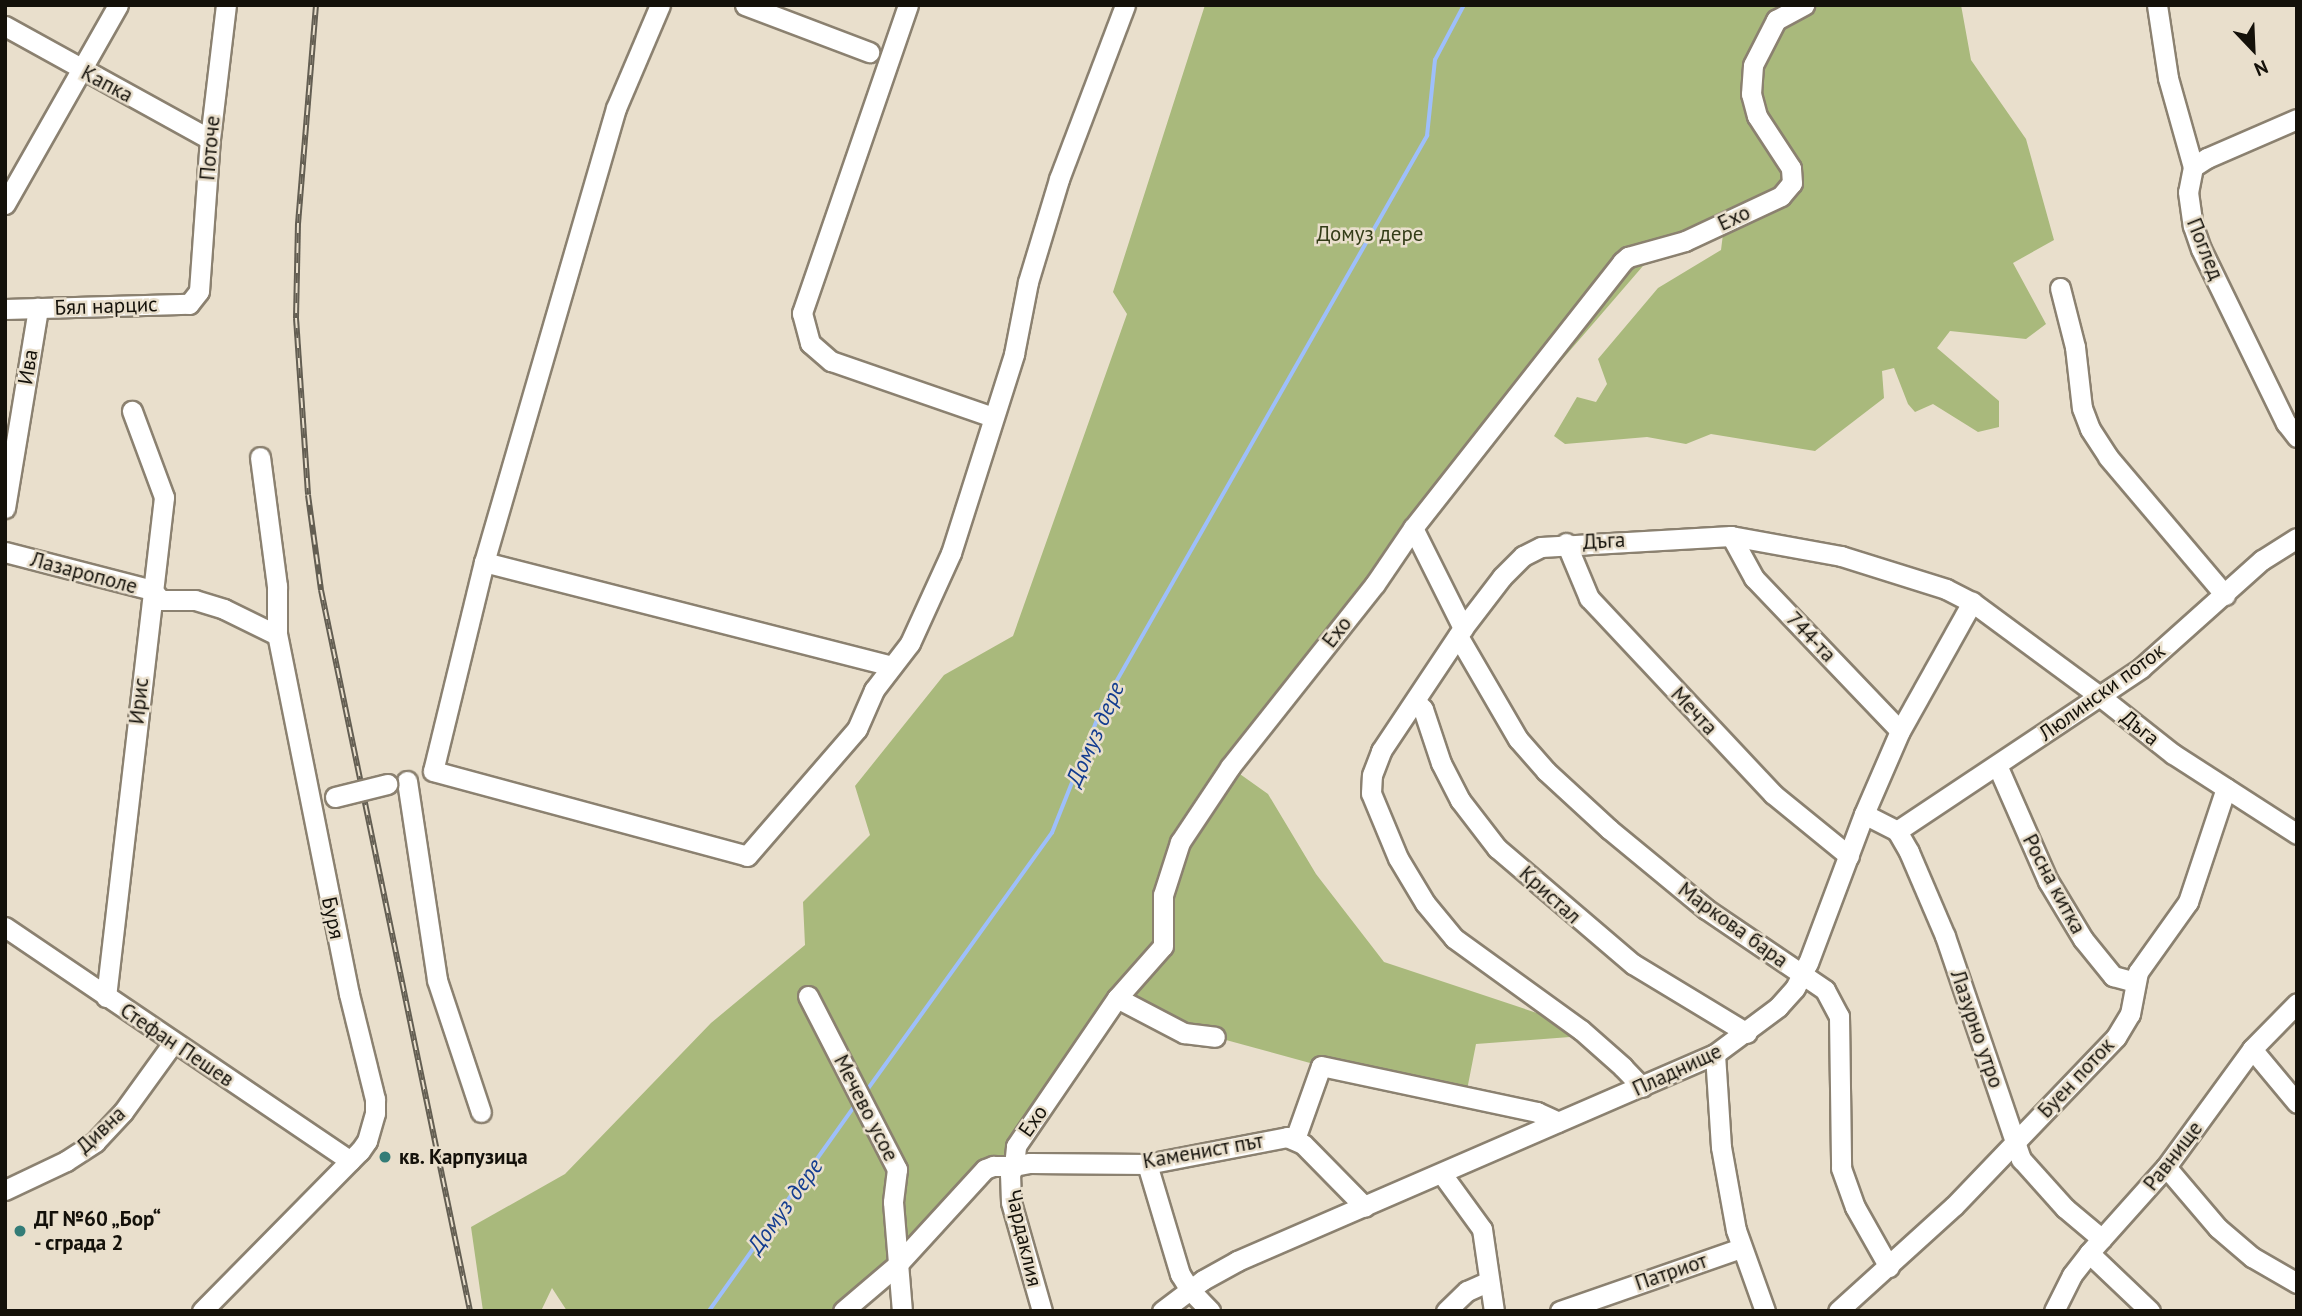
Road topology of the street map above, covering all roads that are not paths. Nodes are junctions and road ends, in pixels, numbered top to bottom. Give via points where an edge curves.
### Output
1 (118, 5) edge
2 (226, 5) edge
3 (660, 5) edge
4 (745, 5) edge
5 (908, 5) edge
6 (1125, 5) edge
7 (1804, 5) edge
8 (2157, 5) edge
9 (5, 26) edge
10 (870, 52) dead end
11 (81, 70) junction
12 (2297, 119) edge
13 (210, 139) junction
14 (2193, 167) junction
15 (5, 204) edge
16 (2060, 288) dead end
17 (200, 291) joint
18 (5, 309) edge
19 (38, 309) junction
20 (132, 411) dead end
21 (993, 417) junction
22 (2297, 436) edge
23 (260, 457) dead end
24 (5, 508) edge
25 (1413, 528) junction
26 (1731, 537) junction
27 (2297, 538) edge
28 (1566, 543) junction
29 (5, 552) edge
30 (484, 562) junction
31 (152, 590) junction
32 (2225, 595) junction
33 (1972, 602) junction
34 (1460, 632) junction
35 (277, 635) junction
36 (892, 666) junction
37 (2101, 697) junction
38 (1415, 701) junction
39 (1900, 731) junction
40 (1997, 765) junction
41 (433, 771) junction
42 (397, 783) junction
43 (2226, 788) junction
44 (313, 807) junction
45 (1864, 814) junction
46 (1897, 831) junction
47 (2297, 834) edge
48 (1849, 856) junction
49 (5, 927) edge
50 (1802, 975) junction
51 (2135, 982) junction
52 (808, 996) dead end
53 (106, 997) junction
54 (1117, 998) junction
55 (2297, 1003) edge
56 (1747, 1032) junction
57 (1216, 1037) dead end
58 (173, 1044) junction
59 (2252, 1049) junction
60 (1715, 1054) junction
61 (1642, 1087) junction
62 (2297, 1103) edge
63 (481, 1111) dead end
64 (1558, 1122) junction
65 (1295, 1139) junction
66 (2014, 1144) junction
67 (350, 1161) junction
68 (1147, 1164) junction
69 (1014, 1166) junction
70 (2166, 1167) junction
71 (1442, 1174) junction
72 (5, 1190) edge
73 (1365, 1206) junction
74 (2095, 1246) junction
75 (1741, 1248) junction
76 (897, 1265) junction
77 (1889, 1267) junction
78 (1489, 1281) junction
79 (2297, 1283) edge
80 (1190, 1290) junction
81 (202, 1311) edge
82 (844, 1311) edge
83 (902, 1311) edge
84 (1042, 1311) edge
85 (1162, 1311) edge
86 (1210, 1311) edge
87 (1446, 1311) edge
88 (1494, 1311) edge
89 (1560, 1311) edge
90 (1765, 1311) edge
91 (1838, 1311) edge
92 (2054, 1311) edge
93 (2150, 1311) edge

1 - 11 street
2 - 13 street, Поточе
3 - 30 street via 616,108
4 - 10 street
5 - 21 street via 802,313 810,342 831,361
6 - 21 street via 1059,179
7 - 25 street, Ехо via 1776,20 1752,74 1757,116 1791,168 1792,183 1781,196 1685,241 1622,262
8 - 14 street, Поглед via 2168,78
9 - 11 street, Капка
11 - 13 street, Капка
11 - 15 street
12 - 14 street
13 - 17 street, Поточе
14 - 22 street, Поглед via 2189,207 2201,249 2286,423
16 - 32 street via 2090,429 2108,457
17 - 19 street, Бял нарцис via 189,304
18 - 19 street, Бял нарцис
19 - 24 street, Ива
20 - 31 street, Ирис via 164,497
21 - 36 street via 951,553 910,643
23 - 35 street, Буря via 277,586
25 - 34 street, Маркова бара
25 - 54 street, Ехо via 1375,584 1230,767 1180,842 1163,895 1163,946
26 - 28 street, Дъга
26 - 33 street, Дъга via 1863,562
26 - 39 street, 744-та via 1754,578
27 - 32 street, Люлински поток via 2262,560
28 - 34 street, Дъга via 1523,556
28 - 48 street, Мечта via 1589,598 1773,794
29 - 31 street, Лазарополе
30 - 36 street
30 - 41 street
31 - 35 street, Лазарополе via 160,600 195,600
31 - 53 street, Ирис
32 - 37 street, Люлински поток
33 - 37 street, Дъга
33 - 39 street, Пладнище
34 - 38 street, Дъга
34 - 50 street, Маркова бара via 1518,739 1546,771 1706,909
35 - 44 street, Буря
36 - 41 street via 846,744 747,856
37 - 40 street, Люлински поток
37 - 43 street, Дъга via 2173,754
38 - 56 street, Кристал via 1423,709 1441,763 1460,800 1497,848 1633,964
38 - 61 street, Дъга via 1381,751 1371,784 1374,805 1398,858 1454,938 1581,1030
39 - 45 street, Пладнище
40 - 46 street, Люлински поток
40 - 51 street, Росна китка via 2048,881 2083,939 2113,976
41 - 42 street
42 - 44 street, bridge via 335,797
42 - 63 street via 437,980
43 - 47 street, Дъга
43 - 51 street, Буен поток via 2188,902
44 - 67 street, Буря via 349,994 375,1099 367,1141
45 - 46 street
45 - 48 street, Пладнище
46 - 66 street, Лазурно утро via 1945,936
48 - 50 street, Пладнище
49 - 53 street, Стефан Пешев
50 - 56 street, Пладнище via 1787,998
50 - 77 street, Маркова бара via 1825,990 1839,1016 1841,1168 1856,1207
51 - 66 street, Буен поток via 2130,1014 2116,1037
52 - 76 street, Мечево усое via 897,1169 893,1202
53 - 58 street, Стефан Пешев
54 - 57 street via 1184,1033
54 - 69 street, Ехо via 1016,1146
55 - 59 street, Равнище
56 - 60 street, Пладнище
58 - 67 street, Стефан Пешев
58 - 72 street, Дивна via 123,1112 94,1142
59 - 62 street
59 - 70 street, Равнище
60 - 61 street, Пладнище
60 - 75 street via 1721,1147
61 - 64 street, Пладнище
64 - 65 street via 1525,1109 1321,1066
64 - 71 street, Пладнище
65 - 68 street, Каменист път via 1279,1137
65 - 73 street
66 - 74 street, Лазурно утро via 2040,1183
66 - 77 street, Буен поток
67 - 81 street, Буря
68 - 69 street, Каменист път
68 - 80 street via 1180,1274
69 - 76 street via 985,1169
69 - 84 street, Чардаклия via 1010,1174 1012,1202
70 - 74 street, Равнище
70 - 79 street via 2218,1228 2252,1257
71 - 73 street, Пладнище
71 - 78 street via 1482,1229
73 - 80 street, Пладнище via 1237,1261
74 - 92 street, Равнище via 2072,1275
74 - 93 street, Лазурно утро
75 - 89 street, Патриот
75 - 90 street
76 - 82 street
76 - 83 street, Мечево усое
77 - 91 street, Буен поток
78 - 87 street via 1467,1291
78 - 88 street
80 - 85 street, Пладнище
80 - 86 street

